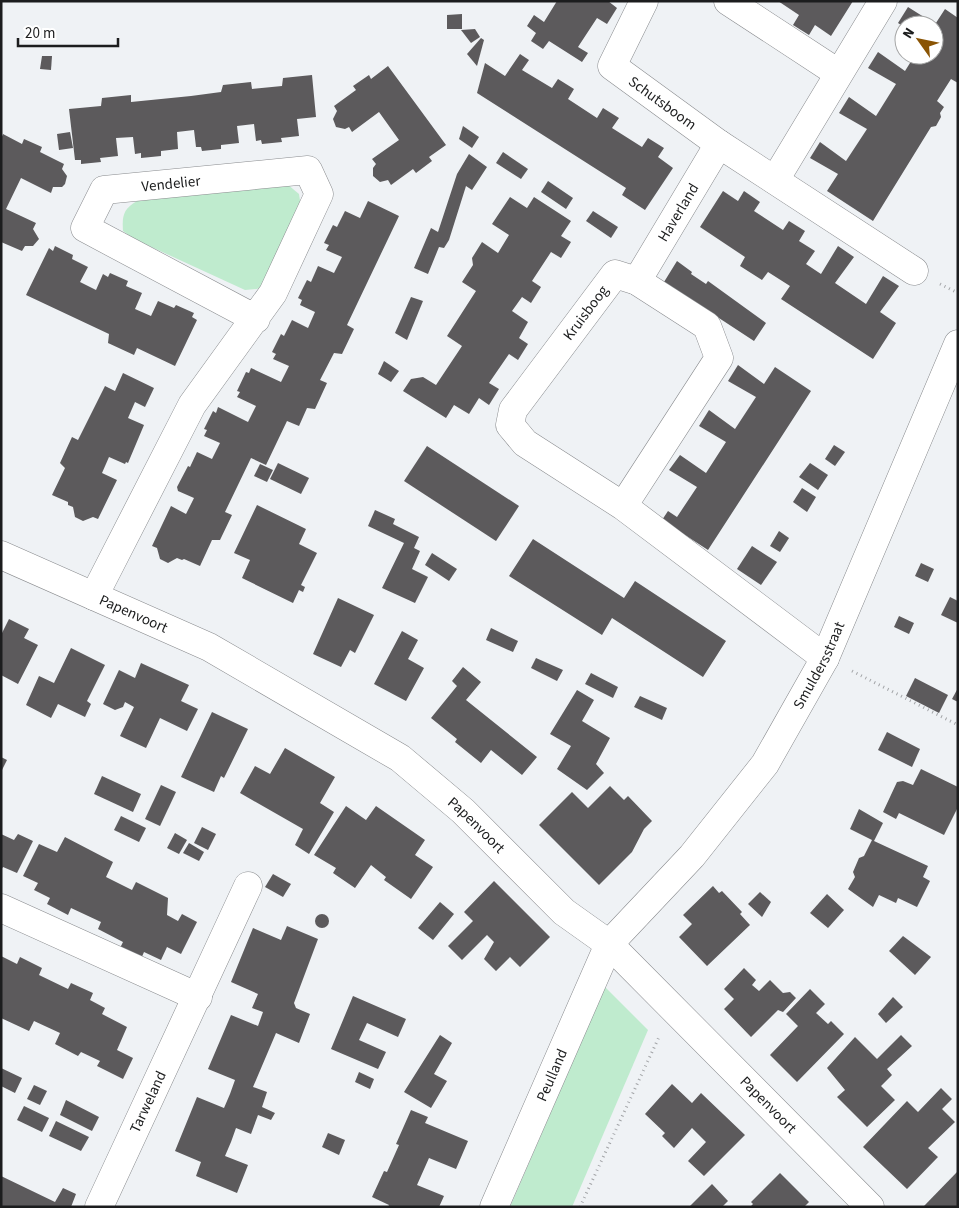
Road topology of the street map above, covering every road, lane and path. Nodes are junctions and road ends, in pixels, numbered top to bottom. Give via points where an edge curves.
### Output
1 (644, 1) edge
2 (728, 1) edge
3 (883, 1) edge
4 (838, 73) junction
5 (719, 144) junction
6 (775, 180) junction
7 (914, 271) dead end
8 (637, 280) junction
9 (256, 319) junction
10 (958, 344) edge
11 (623, 506) junction
12 (1, 555) edge
13 (94, 596) junction
14 (825, 658) junction
15 (958, 725) edge
16 (248, 886) dead end
17 (1, 908) edge
18 (609, 944) junction
19 (198, 997) junction
20 (673, 1006) junction
21 (99, 1207) edge
22 (494, 1207) edge
23 (580, 1207) edge
24 (870, 1207) edge

1 - 5 street, Schutsboom via 612,66
2 - 4 street
3 - 4 street
4 - 6 street
5 - 6 street, Schutsboom
5 - 8 street, Haverland
6 - 7 street, Schutsboom
8 - 11 street, Kruisboog via 707,326 719,358
8 - 11 street, Kruisboog via 615,274 513,410 510,425 525,443
9 - 9 street, Vendelier via 273,293 319,194 308,170 104,190 84,228
9 - 13 street, Vendelier via 192,404
10 - 14 street, Smuldersstraat
11 - 14 street, Kruisboog
12 - 13 street, Papenvoort
13 - 18 street, Papenvoort via 209,647 400,758 463,811 564,912
14 - 15 path
14 - 18 street, Smuldersstraat via 765,764 692,856
16 - 19 street, Tarweland
17 - 19 street
18 - 20 street, Papenvoort
18 - 22 street, Peulland
19 - 21 street, Tarweland
20 - 23 path
20 - 24 street, Papenvoort

